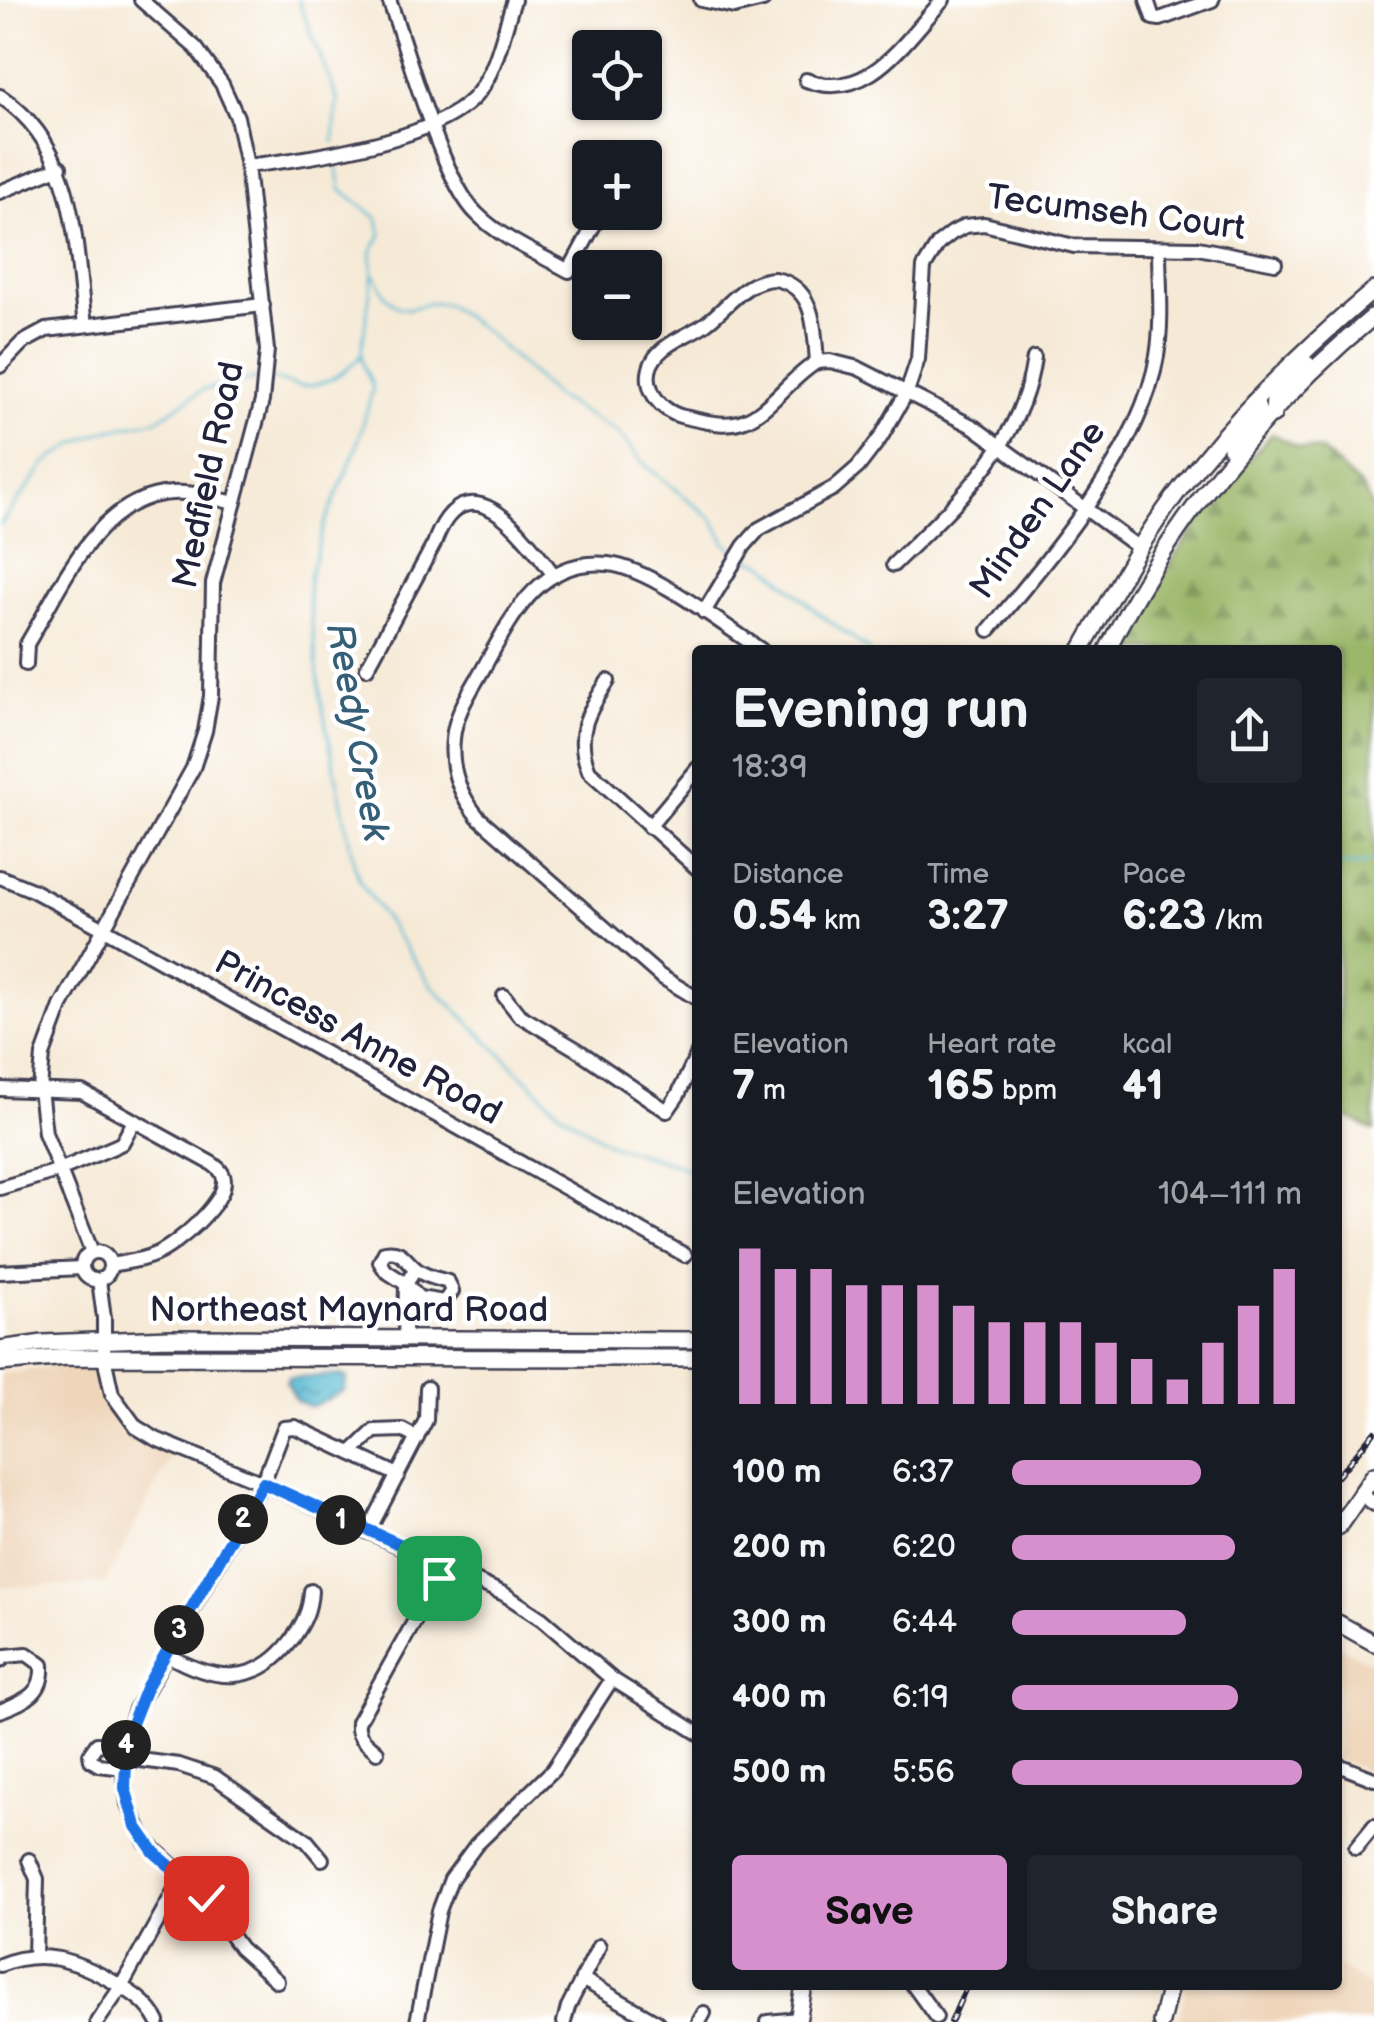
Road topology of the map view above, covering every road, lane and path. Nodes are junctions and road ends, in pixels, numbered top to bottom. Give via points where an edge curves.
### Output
1 (141, 0) edge
2 (389, 0) edge
3 (514, 0) edge
4 (701, 0) edge
5 (763, 0) edge
6 (943, 0) edge
7 (1147, 0) edge
8 (1212, 0) edge
9 (806, 80) dead end
10 (0, 96) edge
11 (433, 123) junction
12 (247, 166) junction
13 (60, 167) junction
14 (0, 192) edge
15 (591, 230) edge
16 (1159, 248) junction
17 (1274, 263) dead end
18 (1374, 290) edge
19 (1374, 298) edge
20 (263, 305) junction
21 (1374, 316) edge
22 (85, 325) junction
23 (1034, 358) dead end
24 (817, 362) junction
25 (0, 366) edge
26 (907, 392) junction
27 (1254, 402) junction
28 (1272, 415) junction
29 (1002, 446) junction
30 (1207, 491) junction
31 (234, 503) junction
32 (1085, 507) junction
33 (1139, 548) junction
34 (893, 565) dead end
35 (553, 574) junction
36 (704, 612) junction
37 (989, 630) dead end
38 (754, 645) edge
39 (1084, 645) edge
40 (1110, 645) edge
41 (26, 664) dead end
42 (368, 668) dead end
43 (608, 681) dead end
44 (692, 775) edge
45 (649, 827) junction
46 (692, 865) edge
47 (0, 877) edge
48 (104, 929) junction
49 (692, 995) edge
50 (504, 996) dead end
51 (692, 1066) edge
52 (0, 1089) edge
53 (40, 1089) junction
54 (134, 1121) junction
55 (57, 1171) junction
56 (0, 1188) edge
57 (92, 1252) junction
58 (685, 1255) dead end
59 (110, 1265) junction
60 (82, 1268) junction
61 (416, 1270) junction
62 (0, 1272) edge
63 (99, 1280) junction
64 (406, 1284) junction
65 (406, 1338) junction
66 (104, 1340) junction
67 (692, 1340) edge
68 (0, 1349) edge
69 (104, 1357) junction
70 (692, 1358) edge
71 (0, 1363) edge
72 (427, 1388) dead end
73 (417, 1438) junction
74 (351, 1452) junction
75 (398, 1475) junction
76 (1374, 1475) edge
77 (263, 1483) junction
78 (1360, 1492) junction
79 (1374, 1504) edge
80 (1342, 1521) edge
81 (368, 1532) junction
82 (446, 1565) junction
83 (311, 1591) dead end
84 (1342, 1626) edge
85 (1374, 1643) edge
86 (166, 1654) junction
87 (0, 1662) edge
88 (612, 1679) junction
89 (0, 1711) edge
90 (692, 1729) edge
91 (377, 1752) dead end
92 (125, 1757) junction
93 (1342, 1767) edge
94 (1374, 1780) edge
95 (1374, 1826) edge
96 (1356, 1848) dead end
97 (322, 1858) dead end
98 (29, 1860) dead end
99 (182, 1877) junction
100 (599, 1946) dead end
101 (36, 1956) junction
102 (0, 1965) edge
103 (582, 1979) junction
104 (277, 1981) dead end
105 (122, 1987) junction
106 (803, 1990) edge
107 (917, 1990) edge
108 (1169, 1990) edge
109 (936, 2017) dead end
110 (798, 2021) edge
111 (98, 2022) edge
112 (158, 2022) edge
113 (416, 2022) edge
114 (564, 2022) edge
115 (657, 2022) edge
116 (768, 2022) edge
117 (1161, 2022) edge

1 - 12 street, Medfield Road via 216,74 237,117
2 - 11 street
3 - 11 street via 478,93
4 - 5 street via 734,7
6 - 9 street via 863,80 838,87
7 - 8 street via 1153,18
10 - 13 street via 32,122
11 - 12 street via 341,154
11 - 15 street via 454,180 491,226 569,271
12 - 20 street, Medfield Road
13 - 14 street
13 - 22 street
16 - 17 street, Tecumseh Court
16 - 26 street, Tecumseh Court via 1074,246 984,224 964,226 938,244 924,268 921,341
16 - 32 street, Minden Lane via 1152,376 1124,446
18 - 27 main road
19 - 28 main road via 1278,394
20 - 22 street
20 - 31 street, Medfield Road via 266,383
21 - 28 main road
22 - 25 street via 46,330
23 - 29 street
24 - 24 street via 806,298 789,283 767,280 662,350 652,364 650,387 656,402 675,415 725,424 754,416
24 - 26 street via 844,363
26 - 29 street
26 - 36 street, Tecumseh Court via 846,479 750,538
27 - 30 main road via 1256,416
27 - 33 main road
28 - 30 main road
29 - 32 street
29 - 34 street
30 - 40 main road
31 - 41 street via 176,492 120,511 95,535 26,644
31 - 48 street, Medfield Road via 211,595 211,696 201,745
32 - 33 street
32 - 37 street, Minden Lane
33 - 39 main road
35 - 36 street via 587,564 625,568
35 - 42 street via 499,511 482,504 462,507 440,527
35 - 49 street via 512,618 460,711 452,736 459,786 484,822 660,976
36 - 38 street
43 - 45 street via 583,724 585,762
44 - 45 street
45 - 46 street
47 - 48 street, Princess Anne Road
48 - 53 street, Medfield Road via 50,1032
48 - 58 street, Princess Anne Road
50 - 51 street via 519,1015 667,1110
52 - 53 street
53 - 54 street via 82,1092
53 - 55 street, Medfield Road
54 - 55 street via 122,1142
54 - 59 street via 218,1168 224,1187 178,1242
55 - 56 street
55 - 57 street, Medfield Road
57 - 59 street via 102,1253
57 - 60 street
59 - 63 street
60 - 62 street
60 - 63 street
61 - 64 street
61 - 64 street via 395,1250 381,1257 386,1272
61 - 64 street via 448,1282 451,1296 439,1303 419,1298
63 - 66 street
64 - 65 street
65 - 66 main road, Northeast Maynard Road
65 - 67 main road, Northeast Maynard Road
66 - 68 main road, Northeast Maynard Road
66 - 69 street
69 - 70 main road, Northeast Maynard Road
69 - 71 main road, Northeast Maynard Road
69 - 77 street via 112,1394 136,1427
72 - 73 street via 426,1420
73 - 74 street via 402,1430 374,1431
73 - 75 street
74 - 75 street
74 - 77 street via 289,1427
75 - 81 street
76 - 78 main road
77 - 81 street
77 - 86 street
78 - 79 street
78 - 80 main road
81 - 82 street
82 - 88 street via 521,1604
82 - 91 street via 358,1722 357,1732
83 - 86 street via 297,1632 260,1670 205,1673
84 - 85 main road
86 - 92 street via 136,1709
87 - 89 street via 27,1654 42,1665 43,1676 34,1695
88 - 90 street
88 - 113 street via 553,1770 451,1879
92 - 97 street via 216,1776
92 - 99 street via 136,1826
93 - 94 street
95 - 96 street
98 - 101 street via 37,1879
99 - 104 street
99 - 105 street
100 - 103 street
101 - 102 street
101 - 105 street via 72,1961
103 - 114 street
103 - 115 street
105 - 111 street
105 - 112 street
106 - 110 main road
107 - 109 street
108 - 117 main road
110 - 116 street

